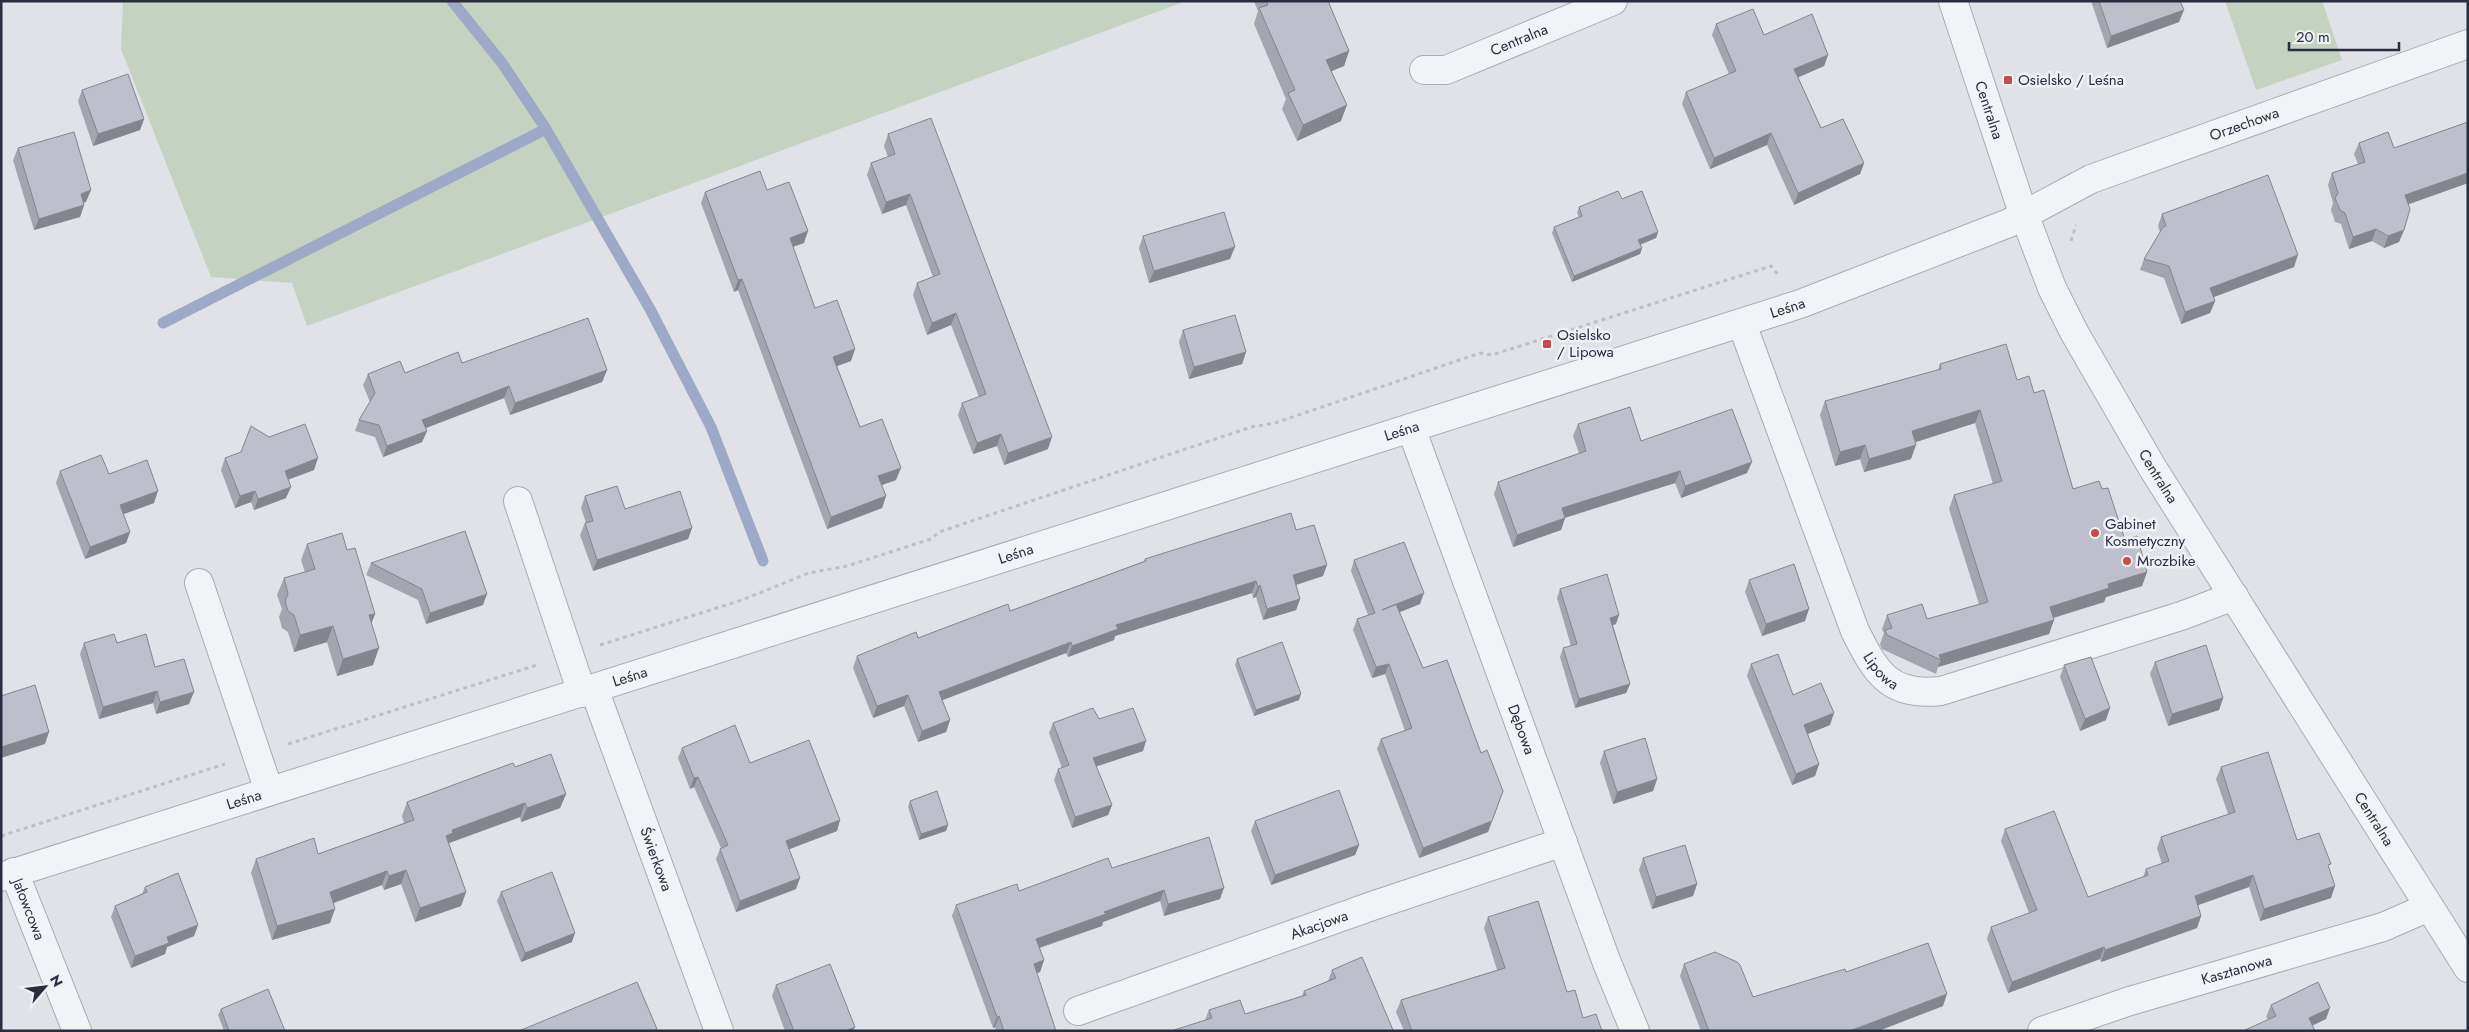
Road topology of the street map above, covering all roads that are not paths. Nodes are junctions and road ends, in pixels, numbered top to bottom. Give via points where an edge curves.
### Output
1 (1613, 1) edge
2 (1953, 1) edge
3 (2468, 44) edge
4 (1424, 70) dead end
5 (2024, 215) junction
6 (1742, 324) junction
7 (1411, 428) junction
8 (518, 501) dead end
9 (200, 583) dead end
10 (2234, 596) junction
11 (588, 691) junction
12 (270, 792) junction
13 (1563, 842) junction
14 (8, 874) edge
15 (2429, 906) junction
16 (2468, 968) edge
17 (1078, 1012) dead end
18 (77, 1031) edge
19 (719, 1031) edge
20 (1636, 1031) edge
21 (2042, 1031) edge

1 - 4 street, Centralna via 1446,70
2 - 5 street, Centralna
3 - 5 street, Orzechowa via 2091,179
5 - 6 street, Leśna via 1852,285
5 - 10 street, Centralna via 2052,288 2074,332 2132,434
6 - 7 street, Leśna
6 - 10 street, Lipowa via 1856,631 1869,660 1884,678 1903,689 1922,693 1941,691 2199,610
7 - 11 street, Leśna
7 - 13 street, Dębowa
8 - 11 street, Świerkowa via 569,655
9 - 12 street
10 - 15 street, Centralna
11 - 12 street, Leśna
11 - 19 street, Świerkowa
12 - 14 street, Leśna
13 - 17 street, Akacjowa via 1372,906
13 - 20 street, Dębowa via 1607,963
14 - 18 street, Jałowcowa
15 - 16 street, Centralna
15 - 21 street, Kasztanowa via 2383,927 2130,1001

